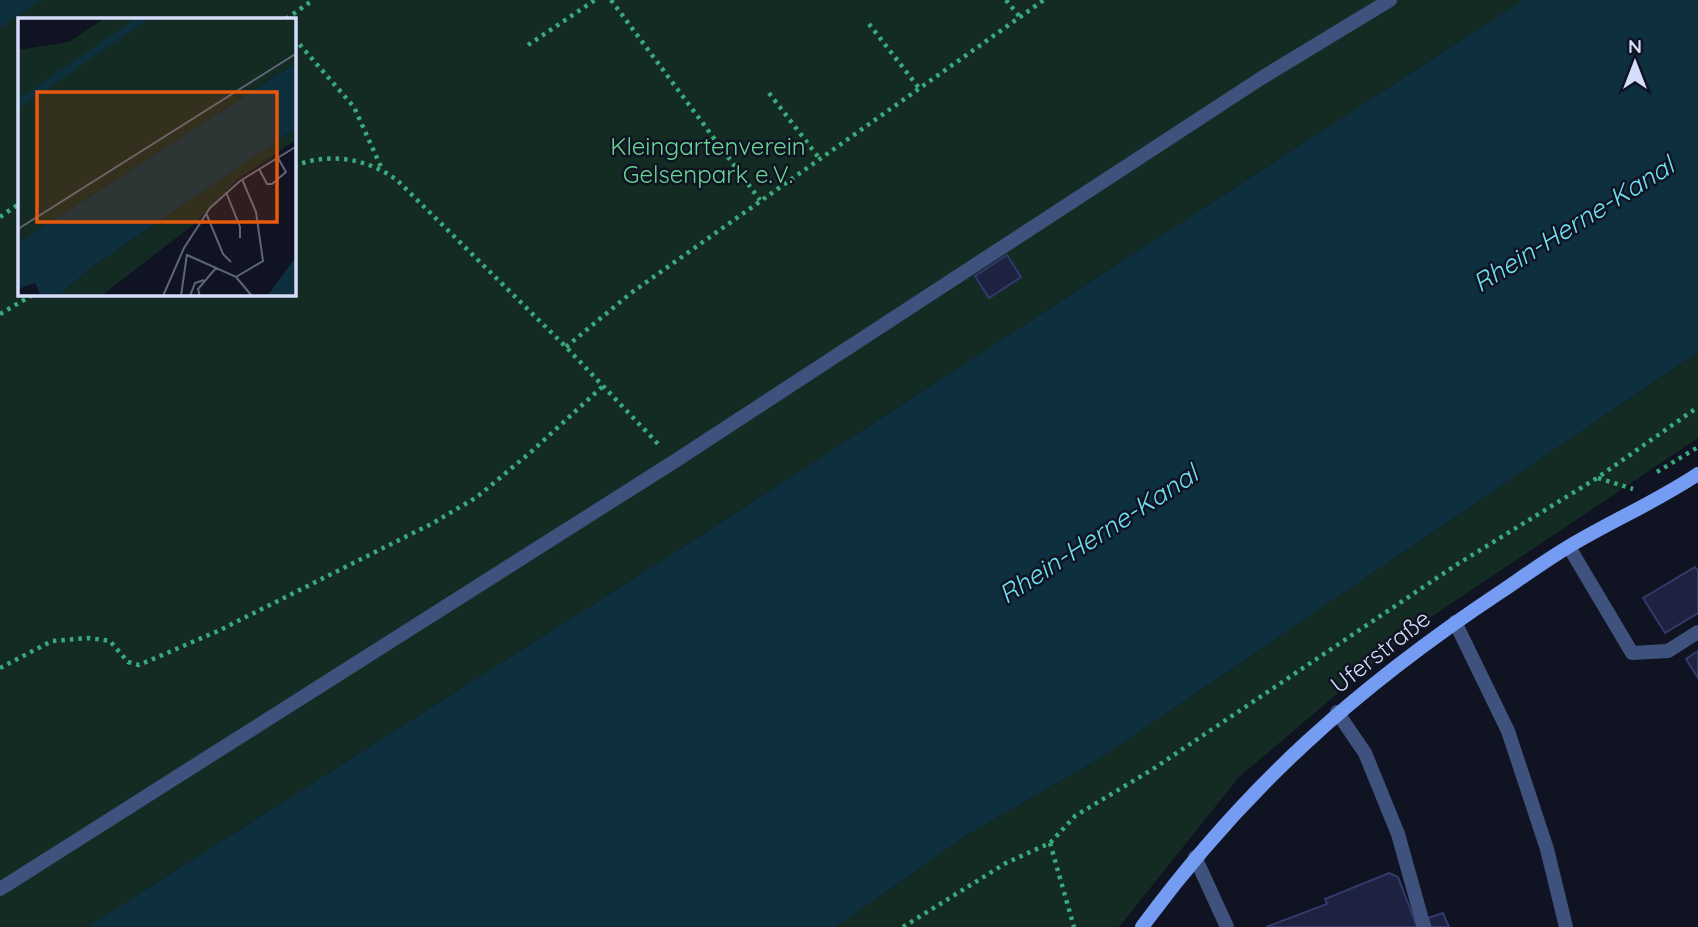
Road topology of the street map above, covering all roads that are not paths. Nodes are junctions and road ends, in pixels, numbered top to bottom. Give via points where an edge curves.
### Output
1 (1390, 0) edge
2 (1698, 474) edge
3 (1569, 547) junction
4 (1455, 622) junction
5 (1698, 632) edge
6 (1337, 712) junction
7 (1195, 857) junction
8 (0, 889) edge
9 (1142, 927) edge
10 (1227, 927) edge
11 (1424, 927) edge
12 (1566, 927) edge

1 - 8 lane via 1263,77 675,461
2 - 3 main road, Uferstraße
3 - 4 main road, Uferstraße
3 - 5 lane via 1632,653 1668,651
4 - 6 main road, Uferstraße
4 - 12 lane via 1508,731 1547,849
6 - 7 main road, Uferstraße via 1256,789
6 - 11 lane via 1365,753 1384,799
7 - 9 main road, Uferstraße
7 - 10 lane

